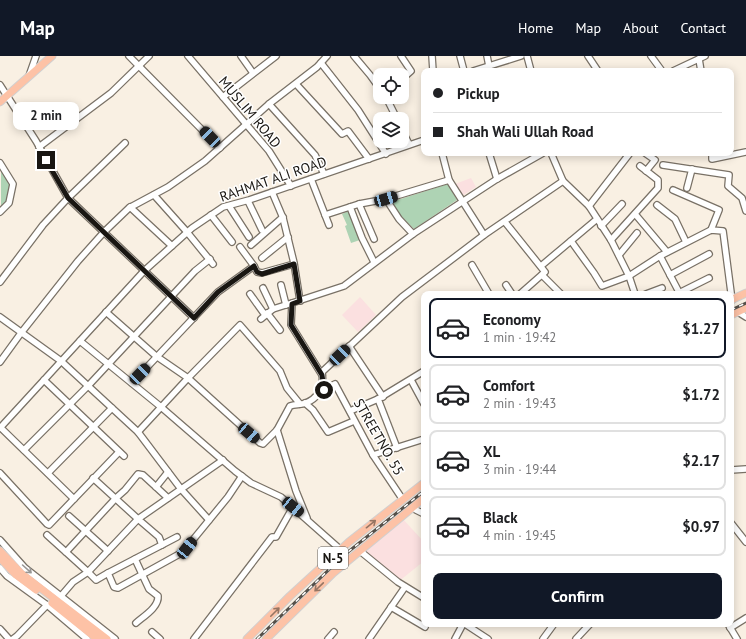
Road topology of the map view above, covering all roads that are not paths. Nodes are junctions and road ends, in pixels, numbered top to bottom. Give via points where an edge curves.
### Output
1 (36, 56) edge
2 (52, 56) edge
3 (129, 56) edge
4 (148, 56) edge
5 (188, 56) edge
6 (241, 56) edge
7 (276, 56) edge
8 (327, 56) edge
9 (354, 56) edge
10 (401, 56) edge
11 (432, 56) edge
12 (460, 56) edge
13 (487, 56) edge
14 (521, 56) edge
15 (527, 56) edge
16 (588, 56) edge
17 (650, 56) edge
18 (705, 56) edge
19 (269, 58) edge
20 (699, 59) junction
21 (321, 63) junction
22 (139, 65) junction
23 (489, 66) junction
24 (409, 68) edge
25 (432, 68) edge
26 (463, 68) edge
27 (483, 68) edge
28 (530, 68) edge
29 (596, 68) edge
30 (660, 68) edge
31 (680, 68) edge
32 (700, 68) edge
33 (253, 73) junction
34 (28, 77) junction
35 (373, 79) edge
36 (296, 84) junction
37 (0, 85) edge
38 (7, 95) junction
39 (223, 97) junction
40 (0, 102) edge
41 (269, 104) junction
42 (246, 124) junction
43 (421, 141) edge
44 (125, 143) dead end
45 (409, 144) edge
46 (39, 147) junction
47 (220, 148) junction
48 (399, 148) edge
49 (746, 152) edge
50 (386, 154) junction
51 (734, 154) edge
52 (443, 156) edge
53 (490, 156) edge
54 (538, 156) edge
55 (552, 156) edge
56 (628, 156) edge
57 (649, 156) edge
58 (712, 156) edge
59 (727, 156) edge
60 (369, 159) junction
61 (0, 164) edge
62 (663, 165) dead end
63 (640, 166) dead end
64 (692, 169) junction
65 (646, 171) junction
66 (324, 174) junction
67 (311, 179) junction
68 (497, 179) junction
69 (449, 180) junction
70 (563, 181) junction
71 (291, 186) junction
72 (687, 188) dead end
73 (673, 190) dead end
74 (272, 192) junction
75 (154, 195) junction
76 (744, 197) edge
77 (68, 198) junction
78 (386, 199) junction
79 (248, 201) junction
80 (462, 201) junction
81 (358, 204) junction
82 (622, 204) dead end
83 (658, 205) dead end
84 (229, 206) junction
85 (589, 206) junction
86 (130, 207) junction
87 (350, 207) junction
88 (746, 211) edge
89 (0, 212) edge
90 (635, 214) junction
91 (211, 215) junction
92 (325, 216) junction
93 (282, 217) junction
94 (597, 219) junction
95 (505, 222) junction
96 (329, 225) dead end
97 (601, 226) junction
98 (262, 230) dead end
99 (711, 230) junction
100 (104, 232) junction
101 (187, 232) junction
102 (637, 233) dead end
103 (413, 234) junction
104 (484, 235) junction
105 (249, 237) dead end
106 (288, 237) junction
107 (374, 239) dead end
108 (611, 240) junction
109 (571, 241) junction
110 (232, 242) dead end
111 (686, 242) junction
112 (251, 245) dead end
113 (172, 246) junction
114 (240, 246) dead end
115 (667, 252) junction
116 (709, 254) dead end
117 (618, 255) junction
118 (660, 256) junction
119 (262, 258) dead end
120 (374, 262) junction
121 (294, 264) junction
122 (472, 265) dead end
123 (254, 266) junction
124 (541, 266) junction
125 (144, 271) junction
126 (542, 275) junction
127 (670, 275) junction
128 (629, 276) junction
129 (709, 278) dead end
130 (0, 282) edge
131 (281, 285) dead end
132 (506, 285) dead end
133 (263, 288) dead end
134 (662, 288) dead end
135 (487, 291) edge
136 (510, 291) edge
137 (523, 291) edge
138 (558, 291) edge
139 (634, 291) edge
140 (654, 291) edge
141 (678, 291) edge
142 (685, 291) edge
143 (731, 291) edge
144 (746, 293) edge
145 (250, 294) dead end
146 (171, 297) junction
147 (734, 299) edge
148 (300, 301) junction
149 (289, 304) junction
150 (746, 308) edge
151 (273, 309) junction
152 (106, 312) junction
153 (734, 314) edge
154 (264, 316) junction
155 (746, 316) edge
156 (0, 317) edge
157 (194, 318) junction
158 (280, 330) dead end
159 (21, 333) junction
160 (134, 336) junction
161 (80, 341) junction
162 (349, 346) junction
163 (157, 357) junction
164 (61, 361) junction
165 (0, 362) edge
166 (108, 364) junction
167 (421, 373) edge
168 (322, 375) junction
169 (188, 378) junction
170 (44, 380) junction
171 (411, 380) junction
172 (132, 383) junction
173 (88, 386) junction
174 (320, 389) junction
175 (381, 398) junction
176 (421, 398) edge
177 (302, 404) junction
178 (70, 405) junction
179 (161, 407) junction
180 (112, 408) junction
181 (350, 412) junction
182 (354, 421) junction
183 (0, 427) edge
184 (93, 427) junction
185 (277, 430) junction
186 (138, 432) junction
187 (421, 440) edge
188 (397, 448) junction
189 (24, 450) junction
190 (373, 455) junction
191 (223, 460) junction
192 (746, 469) edge
193 (734, 470) edge
194 (168, 472) junction
195 (0, 473) edge
196 (48, 473) junction
197 (242, 476) junction
198 (94, 478) junction
199 (421, 485) edge
200 (156, 487) junction
201 (181, 489) junction
202 (116, 498) junction
203 (168, 498) junction
204 (74, 499) junction
205 (403, 500) junction
206 (421, 500) edge
207 (293, 507) junction
208 (413, 507) junction
209 (421, 512) edge
210 (68, 516) dead end
211 (138, 519) junction
212 (209, 520) junction
213 (308, 520) junction
214 (734, 527) edge
215 (85, 531) junction
216 (47, 535) dead end
217 (177, 537) dead end
218 (0, 540) edge
219 (746, 542) edge
220 (162, 545) junction
221 (341, 550) junction
222 (0, 551) edge
223 (108, 551) junction
224 (360, 551) junction
225 (66, 552) junction
226 (0, 558) edge
227 (135, 559) junction
228 (0, 568) edge
229 (88, 572) junction
230 (108, 573) junction
231 (143, 574) junction
232 (27, 580) junction
233 (40, 580) junction
234 (405, 587) junction
235 (28, 592) junction
236 (61, 596) junction
237 (421, 596) edge
238 (47, 606) junction
239 (391, 607) junction
240 (746, 618) edge
241 (136, 623) dead end
242 (734, 624) edge
243 (421, 625) edge
244 (462, 627) edge
245 (469, 627) edge
246 (552, 627) edge
247 (587, 627) edge
248 (730, 627) edge
249 (0, 629) edge
250 (152, 632) dead end
251 (334, 632) dead end
252 (9, 639) edge
253 (13, 639) edge
254 (87, 639) edge
255 (97, 639) edge
256 (107, 639) edge
257 (115, 639) edge
258 (160, 639) edge
259 (194, 639) edge
260 (247, 639) edge
261 (266, 639) edge
262 (328, 639) edge
263 (369, 639) edge
264 (454, 639) edge
265 (487, 639) edge
266 (543, 639) edge
267 (576, 639) edge
268 (737, 639) edge

1 - 34 street
2 - 34 main road
3 - 22 street
4 - 22 street
5 - 39 street, MUSLIM ROAD
6 - 33 street
7 - 19 street
8 - 21 street
9 - 35 street
10 - 24 street
11 - 25 street
12 - 26 street
13 - 23 street
14 - 23 street
15 - 28 street
16 - 29 street
17 - 30 street
18 - 20 street
19 - 33 street
20 - 31 street
20 - 32 street
21 - 36 street
21 - 50 street via 358,110
22 - 46 street via 111,93
22 - 47 street
23 - 27 street
33 - 39 street
34 - 38 main road
36 - 41 street
36 - 60 street
37 - 38 street
38 - 40 main road
38 - 46 street
39 - 42 street, MUSLIM ROAD
41 - 42 street
41 - 66 street via 315,155
42 - 47 street
42 - 71 street, MUSLIM ROAD via 269,151
43 - 45 street, RAHMAT ALI ROAD
44 - 77 street
46 - 77 street
47 - 75 street via 186,175
48 - 50 street, RAHMAT ALI ROAD
49 - 51 street
50 - 60 street, RAHMAT ALI ROAD
52 - 69 street
53 - 68 street
54 - 68 street
55 - 70 street
56 - 85 street
57 - 65 street via 655,160
58 - 59 street via 712,159
60 - 66 street, RAHMAT ALI ROAD
61 - 89 street via 13,184 9,203
62 - 64 street
63 - 65 street
64 - 72 street
64 - 76 street via 729,175 728,186
65 - 90 street via 658,180 658,188
66 - 67 street, RAHMAT ALI ROAD
67 - 71 street, RAHMAT ALI ROAD
67 - 92 street
68 - 80 street
69 - 78 street
69 - 80 street
70 - 85 street
70 - 95 street
71 - 74 street, RAHMAT ALI ROAD
73 - 99 street via 719,210
74 - 79 street, RAHMAT ALI ROAD
74 - 93 street
75 - 86 street
75 - 101 street
76 - 88 street
77 - 100 street
77 - 130 street via 43,225
78 - 81 street
78 - 103 street
79 - 84 street, RAHMAT ALI ROAD
79 - 98 street
80 - 103 street
80 - 104 street
81 - 87 street
81 - 107 street
82 - 97 street
83 - 111 street via 675,220
84 - 91 street, RAHMAT ALI ROAD
84 - 105 street
85 - 94 street
86 - 100 street
86 - 113 street
87 - 92 street
87 - 120 street
90 - 108 street
90 - 115 street
91 - 101 street, RAHMAT ALI ROAD
91 - 110 street
92 - 96 street
93 - 106 street
93 - 112 street
94 - 97 street
94 - 109 street
95 - 104 street
95 - 124 street
97 - 108 street
99 - 111 street
99 - 143 street via 723,231
100 - 125 street
100 - 159 street
101 - 113 street, RAHMAT ALI ROAD
101 - 146 street via 212,262 195,271
102 - 117 street
103 - 120 street
104 - 162 street via 402,297
106 - 119 street
106 - 121 street
108 - 117 street
109 - 124 street
109 - 128 street via 602,286
111 - 115 street
113 - 125 street, RAHMAT ALI ROAD
114 - 123 street
115 - 118 street
116 - 127 street
117 - 128 street
118 - 127 street
118 - 128 street
120 - 148 street via 344,286
121 - 123 street via 262,274 257,272
121 - 148 street
122 - 135 street
123 - 157 street via 218,292
124 - 126 street via 545,272
125 - 146 street
125 - 152 street, RAHMAT ALI ROAD
126 - 137 street
126 - 138 street
127 - 141 street
128 - 139 street
129 - 142 street
131 - 149 street
132 - 136 street
133 - 151 street
134 - 140 street
144 - 147 main road
145 - 154 street
146 - 157 street
146 - 160 street
148 - 149 street
149 - 151 street
149 - 168 street via 291,325
150 - 153 main road
151 - 154 street
152 - 160 street
152 - 161 street, RAHMAT ALI ROAD
153 - 155 street
154 - 158 street
156 - 159 street
157 - 163 street
159 - 164 street
159 - 165 street
160 - 163 street
160 - 166 street
161 - 164 street, RAHMAT ALI ROAD
161 - 166 street
162 - 168 street via 322,372
162 - 175 street
163 - 169 street
163 - 172 street
164 - 170 street, RAHMAT ALI ROAD
164 - 173 street
166 - 172 street
166 - 173 street
167 - 171 street
168 - 174 street
169 - 177 street via 240,325 280,371 287,388
169 - 179 street
169 - 185 street via 260,443 263,444
170 - 178 street
170 - 183 street, RAHMAT ALI ROAD
171 - 175 street
171 - 176 street
172 - 179 street
173 - 178 street
173 - 180 street
174 - 177 street via 313,399
174 - 181 street, STREETNO. 55 via 324,390 335,384
175 - 181 street
175 - 188 street
177 - 182 street via 313,410 328,432
177 - 185 street via 290,406
178 - 184 street
178 - 189 street
179 - 186 street
179 - 191 street
180 - 184 street
180 - 186 street
181 - 182 street, STREETNO. 55
182 - 190 street, STREETNO. 55
183 - 189 street
184 - 196 street
184 - 198 street via 121,454
185 - 213 street
186 - 194 street
187 - 188 street
188 - 190 street
189 - 196 street
190 - 205 street, STREETNO. 55
191 - 197 street
191 - 201 street
192 - 193 street
194 - 200 street
194 - 201 street
195 - 204 street via 48,525
196 - 204 street
197 - 207 street via 256,486 281,497
197 - 212 street
198 - 202 street
198 - 204 street
199 - 205 main road, N-5
200 - 202 street via 140,473
200 - 203 street
201 - 203 street
201 - 212 street
202 - 211 street
202 - 215 street
203 - 211 street
221 -> 205 main road, N-5
206 - 208 main road, N-5
207 - 213 street
207 - 259 street via 276,537 272,537
208 - 209 street
208 - 224 main road, N-5
210 - 215 street
211 - 220 street via 159,538
211 - 223 street
212 - 231 street via 184,552
213 - 221 street
214 - 219 street
215 - 223 street
215 - 225 street
216 - 225 street
217 - 220 street
218 -> 233 street via 25,568
220 - 227 street
260 -> 221 main road, N-5
222 - 232 main road
223 - 229 street
224 - 234 street
224 -> 261 main road, N-5 via 333,573
225 - 229 street
226 - 232 main road via 16,575
227 - 230 street
227 - 231 street
228 - 235 street
229 - 230 street via 96,580
229 - 236 street via 73,582
230 - 231 street via 116,588
231 - 241 street via 149,589 158,596 158,601
232 - 233 main road
232 - 235 main road
232 - 255 main road
232 - 256 main road
233 - 236 street
234 - 237 street
234 - 239 street
235 - 238 street
236 - 257 street
238 - 253 street
238 - 254 street
239 - 243 street
239 - 263 street
240 - 242 street
244 - 264 street
245 - 265 street
246 - 266 street
247 - 267 street
248 - 268 street
249 - 252 street
250 - 258 street
251 - 262 street

